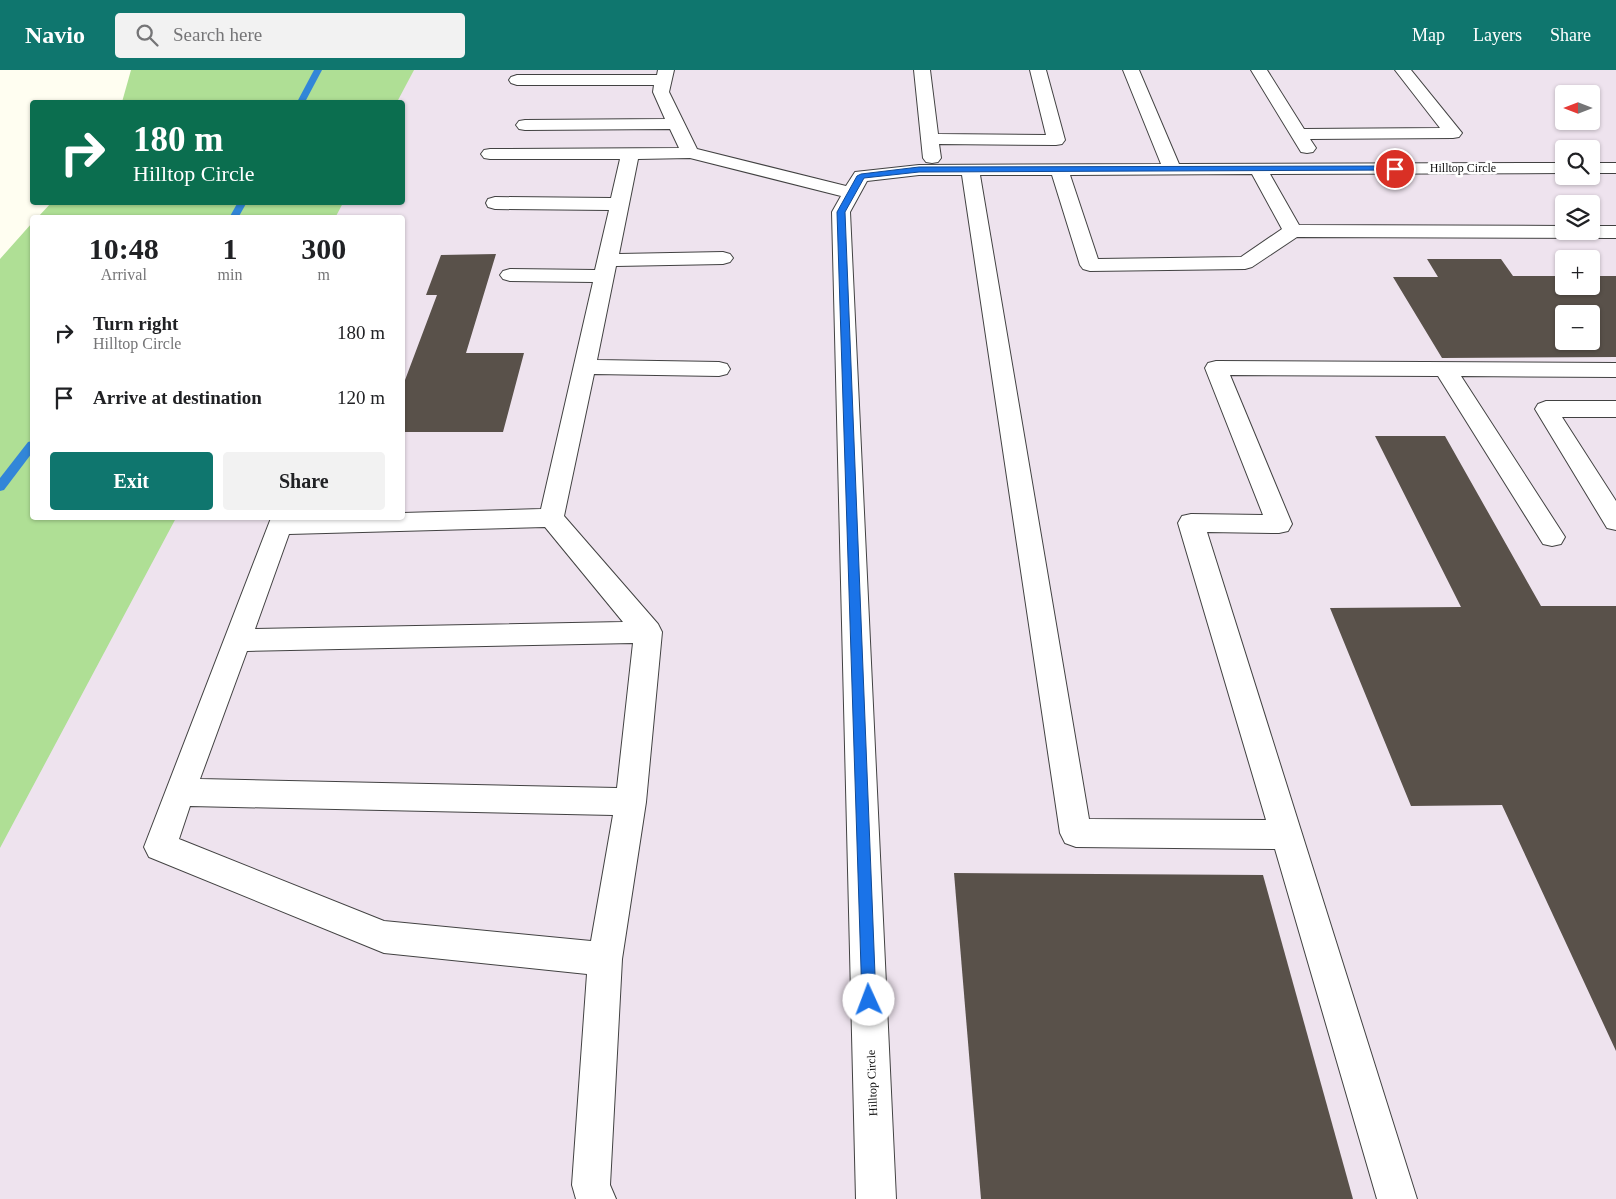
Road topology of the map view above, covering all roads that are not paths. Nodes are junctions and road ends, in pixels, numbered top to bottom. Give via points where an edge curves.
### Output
1 (922, 70) edge
2 (1038, 70) edge
3 (1132, 70) edge
4 (1259, 70) edge
5 (1403, 70) edge
6 (665, 75) edge
7 (517, 80) dead end
8 (525, 124) dead end
9 (677, 124) junction
10 (1298, 134) junction
11 (930, 139) junction
12 (630, 153) junction
13 (690, 153) junction
14 (490, 154) dead end
15 (1555, 168) edge
16 (1600, 168) edge
17 (1616, 168) edge
18 (1172, 169) junction
19 (1258, 169) junction
20 (1319, 169) junction
21 (933, 170) junction
22 (970, 170) junction
23 (1059, 170) junction
24 (852, 193) junction
25 (496, 204) dead end
26 (619, 204) junction
27 (1293, 231) junction
28 (1616, 232) edge
29 (723, 258) dead end
30 (606, 268) junction
31 (510, 275) dead end
32 (585, 367) junction
33 (718, 368) dead end
34 (1445, 369) junction
35 (1616, 370) edge
36 (1616, 409) edge
37 (551, 518) junction
38 (1616, 521) edge
39 (1552, 536) dead end
40 (648, 632) junction
41 (237, 640) junction
42 (180, 792) junction
43 (631, 802) junction
44 (1286, 835) junction
45 (605, 959) junction
46 (596, 1199) edge
47 (876, 1199) edge
48 (1397, 1199) edge

1 - 11 street
2 - 11 street via 1056,140
3 - 18 street
4 - 10 street
5 - 10 street via 1453,133
6 - 7 street
6 - 9 street via 661,92
8 - 9 street
9 - 13 street
10 - 20 street
11 - 21 street
12 - 13 street
12 - 14 street
12 - 26 street
13 - 24 street
15 - 20 street, Hilltop Circle
16 - 17 street
18 - 19 street, Hilltop Circle
18 - 23 street, Hilltop Circle
19 - 20 street, Hilltop Circle
19 - 27 street
21 - 22 street, Hilltop Circle
21 - 24 street, Hilltop Circle via 861,176
22 - 23 street, Hilltop Circle
22 - 44 street via 1076,833
23 - 27 street via 1090,265 1245,263
24 - 47 street, Hilltop Circle via 841,212
25 - 26 street
26 - 30 street
27 - 28 street
29 - 30 street
30 - 31 street
30 - 32 street
32 - 33 street
32 - 37 street
34 - 35 street
34 - 39 street
34 - 44 street via 1216,368 1279,524 1191,523
36 - 38 street via 1546,409
37 - 40 street
37 - 41 street via 280,525
40 - 41 street
40 - 43 street
41 - 42 street
42 - 43 street
42 - 45 street via 160,847 384,937
43 - 45 street
44 - 48 street
45 - 46 street via 591,1185

